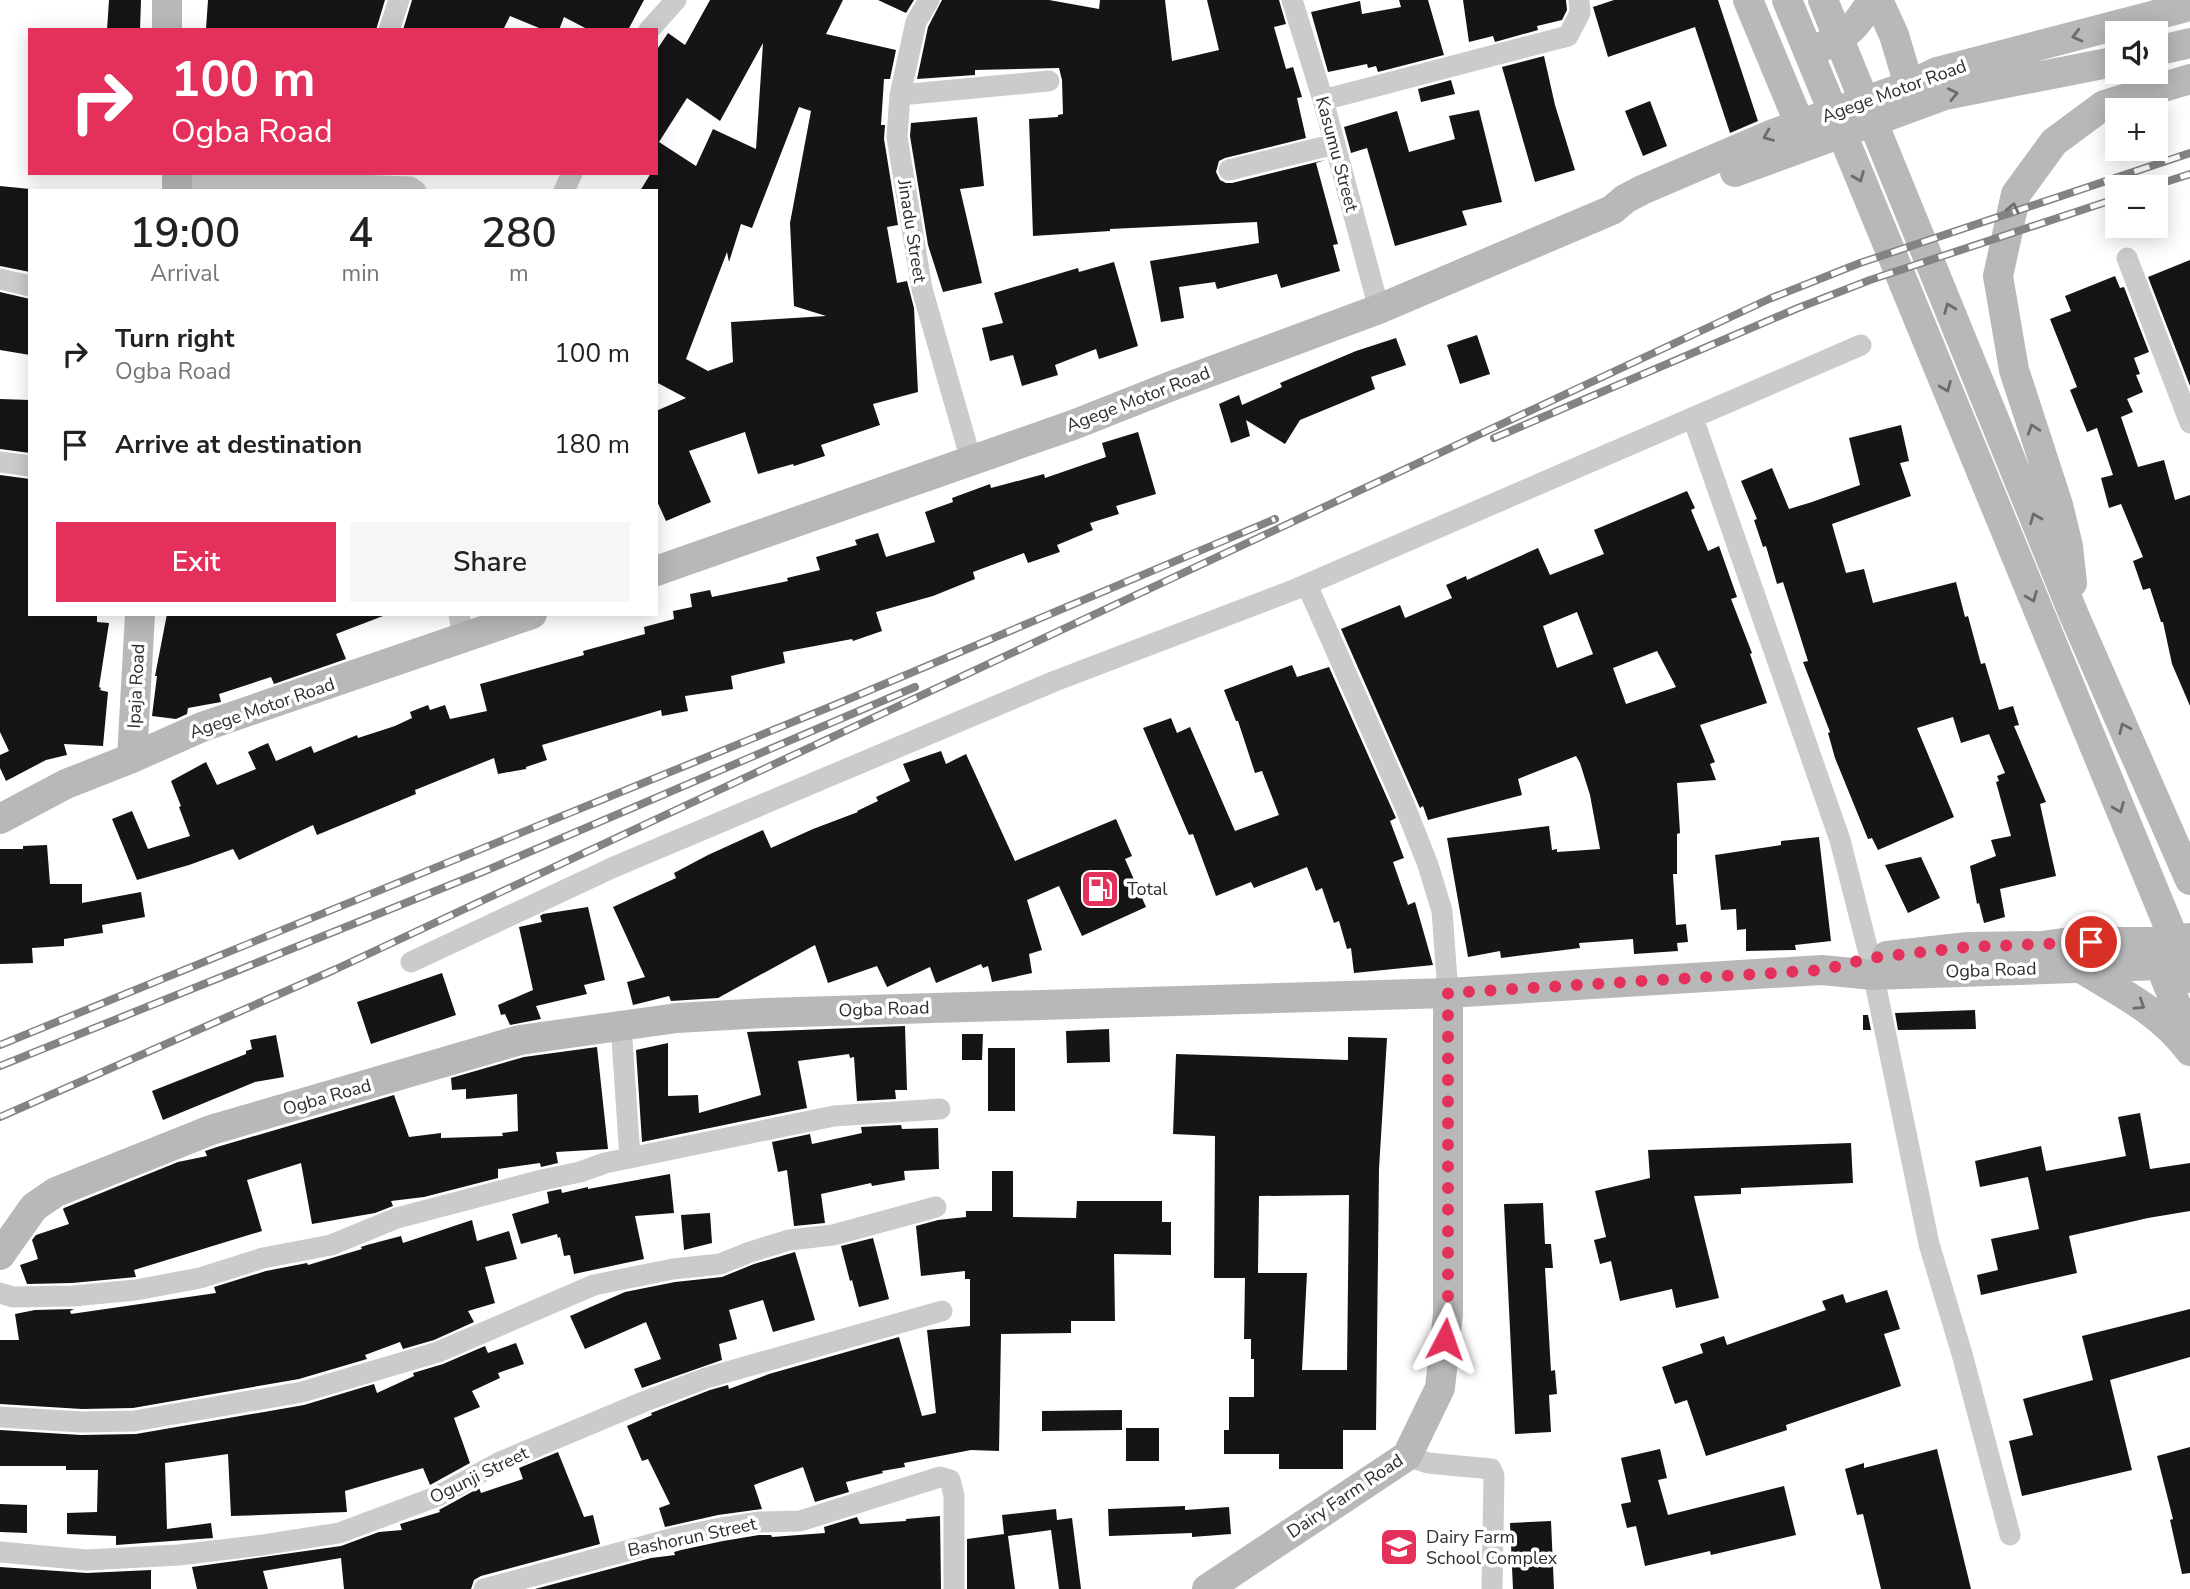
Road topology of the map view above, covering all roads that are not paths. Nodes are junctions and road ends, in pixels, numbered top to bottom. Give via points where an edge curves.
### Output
1 (167, 0) edge
2 (399, 0) edge
3 (676, 0) edge
4 (929, 0) edge
5 (1292, 0) edge
6 (1579, 0) edge
7 (1748, 0) edge
8 (1787, 0) edge
9 (1823, 0) edge
10 (1872, 0) edge
11 (1878, 0) edge
12 (2190, 6) edge
13 (167, 28) edge
14 (390, 28) edge
15 (651, 28) edge
16 (1761, 33) junction
17 (2190, 43) edge
18 (2168, 48) edge
19 (2105, 64) edge
20 (2190, 79) edge
21 (1049, 80) dead end
22 (900, 95) junction
23 (1913, 96) junction
24 (1323, 100) junction
25 (1800, 125) junction
26 (1335, 144) junction
27 (1229, 170) dead end
28 (363, 179) edge
29 (177, 182) edge
30 (413, 189) edge
31 (1612, 210) junction
32 (2127, 258) dead end
33 (0, 279) edge
34 (28, 286) edge
35 (1379, 309) junction
36 (1861, 345) dead end
37 (1693, 418) junction
38 (2190, 423) edge
39 (971, 460) junction
40 (0, 463) edge
41 (28, 466) edge
42 (658, 569) edge
43 (1307, 585) junction
44 (2074, 615) junction
45 (140, 616) edge
46 (520, 616) edge
47 (461, 626) edge
48 (132, 758) junction
49 (0, 819) edge
50 (2190, 880) edge
51 (2190, 938) edge
52 (2158, 954) junction
53 (411, 962) dead end
54 (2190, 964) edge
55 (1872, 966) junction
56 (2082, 969) junction
57 (2190, 978) edge
58 (1448, 993) junction
59 (621, 1025) junction
60 (2190, 1039) edge
61 (2190, 1051) edge
62 (940, 1109) dead end
63 (630, 1158) junction
64 (936, 1208) dead end
65 (0, 1255) edge
66 (0, 1293) edge
67 (942, 1311) dead end
68 (0, 1417) edge
69 (1407, 1456) junction
70 (2010, 1535) dead end
71 (0, 1552) edge
72 (484, 1589) edge
73 (954, 1589) edge
74 (1207, 1589) edge
75 (1492, 1589) edge

1 - 13 main road
2 - 14 street
3 - 15 street
4 - 22 street, Jinadu Street via 916,22
5 - 24 street, Kasumu Street
6 - 24 street via 1580,13 1568,36
7 - 16 main road
8 -> 57 main road
44 -> 9 main road
10 - 16 main road via 1858,24 1816,49 1790,47
11 - 23 main road
12 -> 23 main road, Agege Motor Road via 1937,72
16 - 25 main road
17 - 18 main road
23 -> 19 main road, Agege Motor Road via 1945,95
44 -> 20 main road via 2068,546 2014,370 1998,276 2016,194 2054,142 2104,104
21 - 22 street
22 - 39 street, Jinadu Street via 897,137 922,289
23 - 25 main road, Agege Motor Road
23 - 31 main road, Agege Motor Road via 1635,210
24 - 26 street, Kasumu Street
25 -> 31 main road, Agege Motor Road via 1642,190
26 - 27 street
26 - 35 street, Kasumu Street
28 - 29 street
28 - 30 street
31 - 35 main road, Agege Motor Road
32 - 38 street
33 - 34 street
35 - 39 main road, Agege Motor Road
36 - 37 street
37 - 43 street
37 - 55 street via 1840,840
39 - 42 main road, Agege Motor Road
40 - 41 street
43 - 53 street via 1055,681 614,867
43 - 58 street via 1428,864 1442,911
50 -> 44 main road
45 - 48 main road, Ipaja Road
46 - 47 main road, Agege Motor Road
47 - 48 main road, Agege Motor Road
48 - 49 main road, Agege Motor Road via 66,784
51 - 52 main road
52 - 54 main road
52 - 55 main road, Ogba Road via 2070,942 1968,947
52 - 56 main road, Ogba Road
52 - 60 main road
55 - 56 main road, Ogba Road
55 - 58 main road, Ogba Road
55 - 70 street via 1929,1244
56 -> 61 main road via 2164,1021
58 - 59 main road, Ogba Road via 765,1013
58 - 69 main road, Dairy Farm Road via 1448,1314 1440,1388
59 - 63 street
59 - 65 main road, Ogba Road via 520,1040 211,1130 57,1192 34,1207
62 - 63 street via 834,1116
63 - 66 street via 397,1218 331,1245 262,1258 200,1278 73,1296
64 - 68 street via 834,1235 789,1240 720,1264 594,1285 438,1352 302,1392 134,1421
67 - 71 street, Ogunji Street via 693,1383 500,1462 438,1496 339,1533 179,1555 86,1560
69 - 74 main road, Dairy Farm Road
69 - 75 street via 1428,1463 1490,1468 1494,1476
72 - 73 street, Bashorun Street via 710,1530 800,1521 940,1477 950,1480 954,1496

